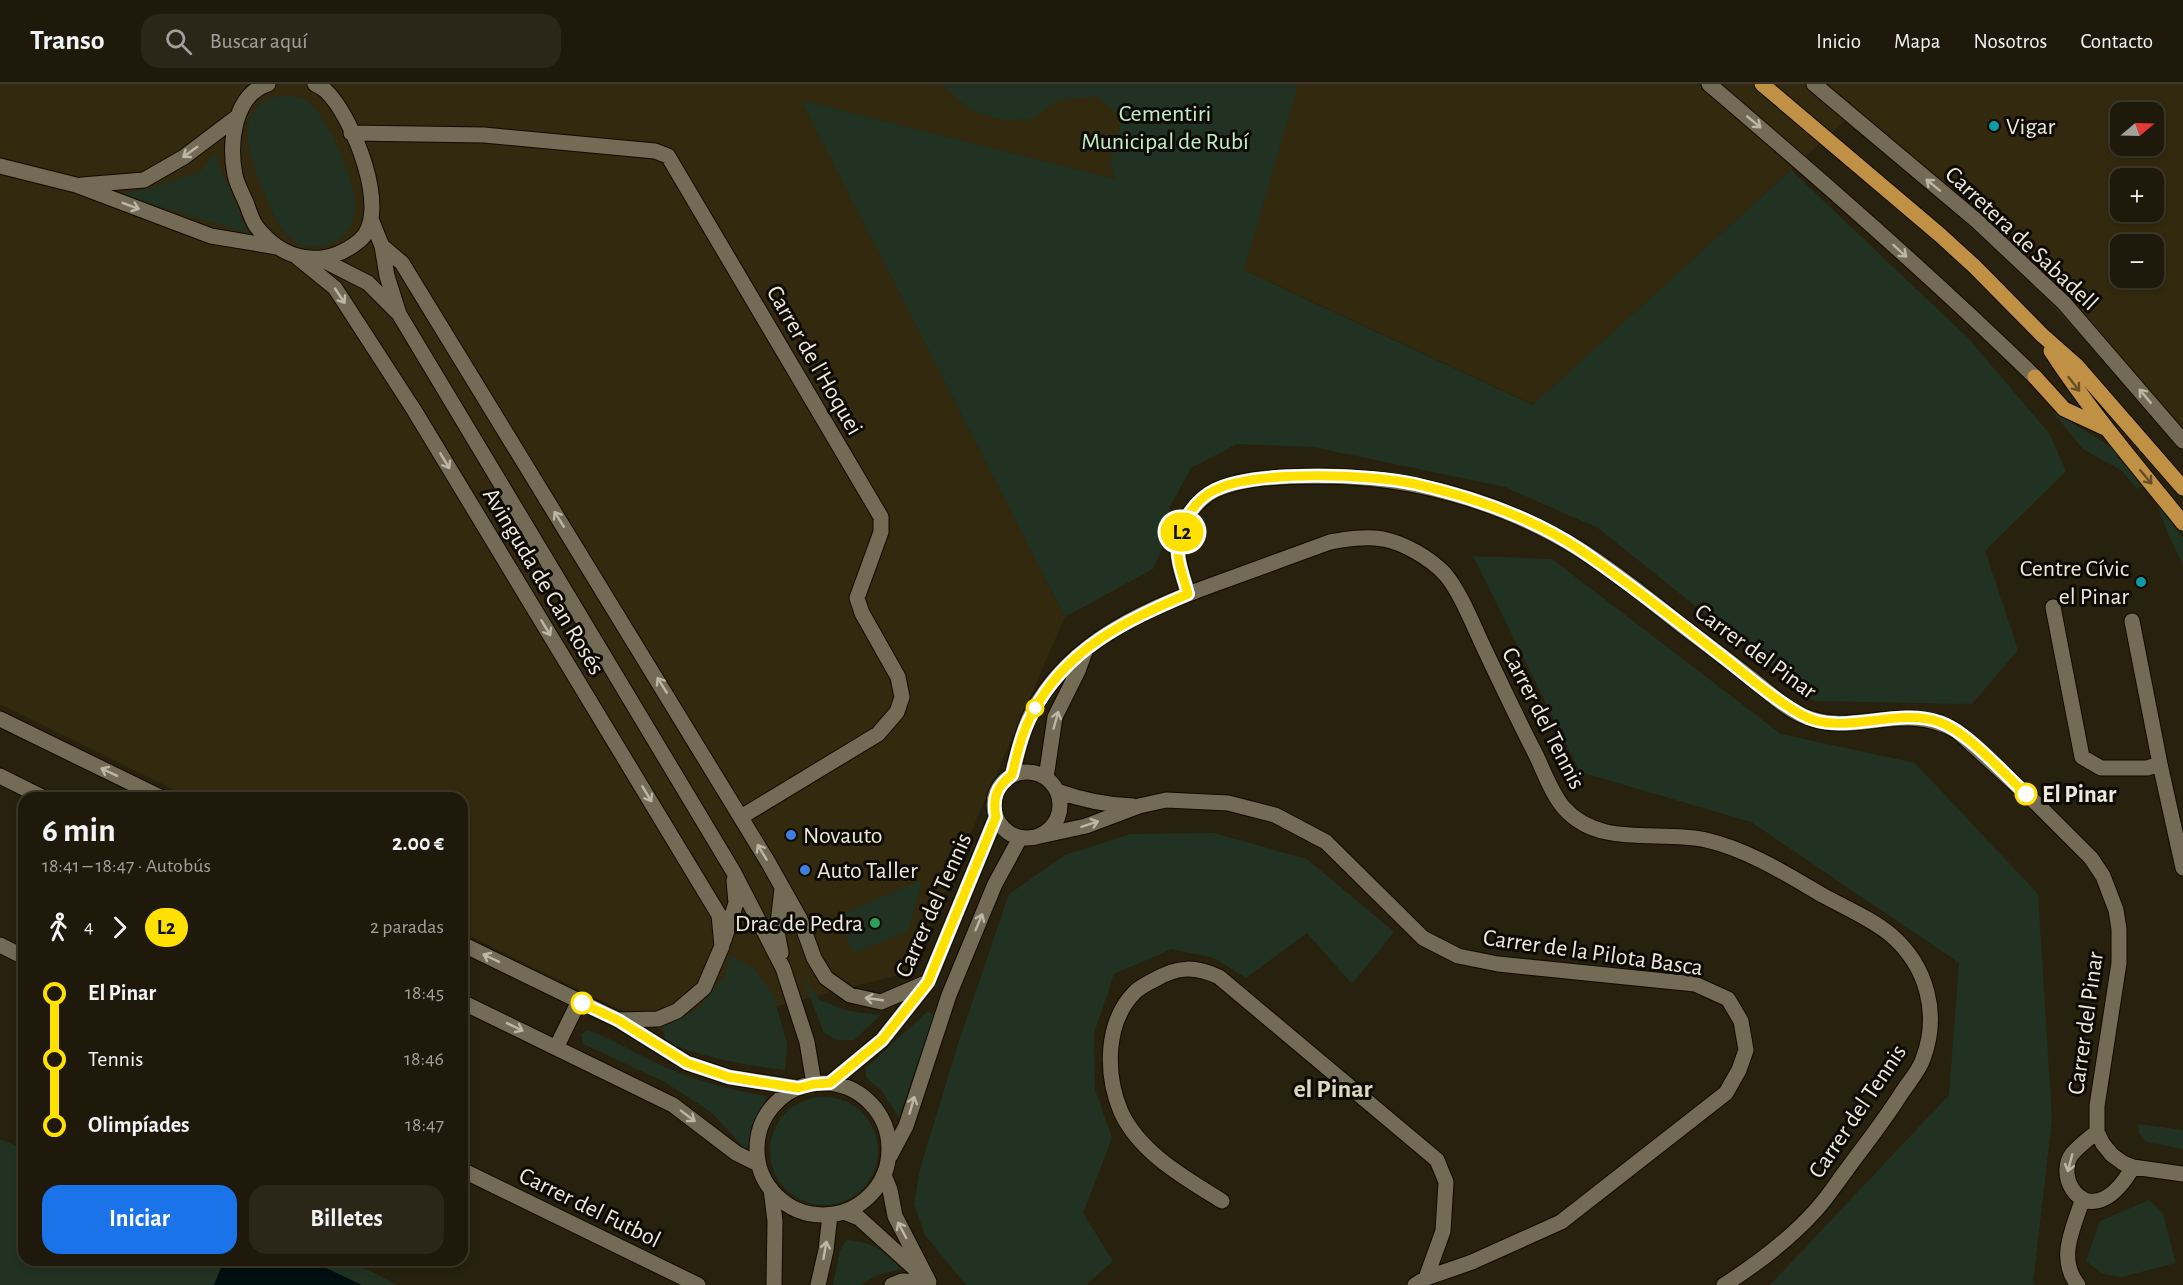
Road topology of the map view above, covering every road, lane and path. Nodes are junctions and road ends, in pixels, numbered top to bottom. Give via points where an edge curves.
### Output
1 (268, 84) edge
2 (1709, 84) edge
3 (1762, 84) edge
4 (1814, 84) edge
5 (321, 86) edge
6 (251, 89) edge
7 (237, 117) junction
8 (351, 133) junction
9 (0, 166) edge
10 (76, 185) junction
11 (371, 219) junction
12 (382, 246) junction
13 (277, 247) junction
14 (297, 257) junction
15 (321, 259) junction
16 (399, 314) junction
17 (2042, 335) junction
18 (2035, 377) joint
19 (2110, 431) junction
20 (2183, 441) edge
21 (2183, 488) edge
22 (2183, 523) edge
23 (1188, 594) junction
24 (2053, 607) dead end
25 (2132, 621) dead end
26 (1086, 649) junction
27 (0, 719) edge
28 (2160, 764) junction
29 (1012, 775) junction
30 (0, 776) edge
31 (1046, 778) junction
32 (1057, 791) junction
33 (32, 792) edge
34 (150, 792) edge
35 (1139, 806) junction
36 (741, 817) junction
37 (996, 817) junction
38 (1040, 836) junction
39 (1020, 838) junction
40 (2183, 868) edge
41 (733, 871) junction
42 (782, 887) junction
43 (0, 945) edge
44 (722, 946) junction
45 (468, 947) edge
46 (18, 954) edge
47 (783, 968) junction
48 (928, 982) junction
49 (579, 1001) junction
50 (468, 1005) edge
51 (618, 1020) junction
52 (556, 1048) junction
53 (830, 1083) junction
54 (814, 1084) junction
55 (798, 1088) junction
56 (2097, 1132) junction
57 (888, 1159) junction
58 (758, 1164) junction
59 (2133, 1167) junction
60 (468, 1173) edge
61 (2183, 1174) edge
62 (884, 1175) junction
63 (771, 1190) junction
64 (1222, 1201) dead end
65 (2082, 1201) junction
66 (837, 1214) junction
67 (1420, 1281) edge
68 (931, 1284) edge
69 (698, 1285) edge
70 (774, 1285) edge
71 (818, 1285) edge
72 (892, 1285) edge
73 (1724, 1285) edge
74 (2078, 1285) edge

1 - 6 street
2 -> 18 street via 1964,308
3 - 17 main road via 1940,235
20 -> 4 street, Carretera de Sabadell via 2064,303 1977,221
5 - 8 street via 338,105
6 - 7 street
7 -> 10 street via 184,157 144,180
7 - 13 street via 232,143 235,176 255,224
8 - 11 street via 373,193
8 - 36 street, Carrer de l'Hoquei via 484,135 655,151 668,156 880,517 881,532 857,598 898,677 902,697 897,712 878,734
9 - 10 street
10 -> 13 street via 211,236
11 - 12 street, Avinguda de Can Rosés
11 - 15 street via 365,237 351,248
12 - 16 street, Avinguda de Can Rosés
36 -> 12 street, Avinguda de Can Rosés via 402,263
13 - 14 street
14 - 15 street
14 -> 44 street, Avinguda de Can Rosés via 335,288 414,410 719,915
15 - 16 street, Avinguda de Can Rosés via 368,283
16 - 41 street, Avinguda de Can Rosés
17 -> 19 main road
17 - 21 main road via 2076,365
18 - 19 main road via 2064,409
19 -> 22 main road
23 - 26 street, Carrer del Tennis via 1126,621
23 - 56 street, Carrer del Pinar via 1178,544 1184,523 1197,503 1214,490 1236,482 1296,477 1412,483 1499,510 1581,550 1805,717 1841,723 1925,718 1957,731 2091,858 2111,895 2119,929 2119,963 2097,1106
23 - 73 street, Carrer del Tennis via 1330,542 1383,539 1410,549 1445,574 1564,808 1586,825 1614,834 1703,839 1736,848 1888,933 1909,952 1929,993 1929,1035 1923,1061 1817,1209 1747,1271
24 - 28 street via 2082,757 2101,768 2147,768
25 - 28 street
26 - 29 street, Carrer del Tennis via 1068,663 1031,715
31 -> 26 street via 1055,717
34 -> 27 street
28 - 40 street
29 - 31 street via 1030,772
29 - 37 street, Carrer del Tennis via 1004,780 994,797
30 - 33 street
31 - 32 street
32 - 35 street, Carrer de la Pilota Basca via 1109,805
32 - 38 street via 1058,817
38 -> 35 street, Carrer de la Pilota Basca via 1086,826
35 - 67 street, Carrer de la Pilota Basca via 1166,800 1228,803 1275,815 1326,843 1423,938 1458,956 1498,964 1695,984 1728,999 1741,1021 1746,1050 1726,1093 1560,1222
42 -> 36 street, Avinguda de Can Rosés
37 - 39 street, Carrer del Tennis via 1002,827
37 - 48 street, Carrer del Tennis
38 - 39 street
57 -> 39 street, Carrer del Tennis via 906,1126 953,985 995,884
41 - 44 street, Avinguda de Can Rosés via 736,903
41 - 47 street, Avinguda de Can Rosés
42 - 47 street, Avinguda de Can Rosés via 777,932
48 -> 42 street, Avinguda de Can Rosés via 881,1002 850,994 826,978
43 - 46 street
44 - 51 street, Avinguda de Can Rosés via 704,988 677,1011 650,1020
49 -> 45 street
47 - 54 street, Avinguda de Can Rosés via 807,1042
48 - 53 street, Carrer del Tennis via 882,1040
49 - 51 street
49 - 52 street
50 -> 52 street
51 - 55 street via 687,1063 729,1077
52 -> 58 street via 673,1105 736,1153
53 - 54 street
53 - 57 street via 850,1089 868,1101 881,1118 888,1137
54 - 55 street
55 - 58 street via 769,1111 757,1145
56 - 59 street via 2112,1155
56 -> 65 street via 2072,1154 2068,1164 2069,1183
57 - 62 street
58 - 63 street
59 - 61 street
59 - 65 street via 2121,1185 2105,1198
60 - 69 street, Carrer del Futbol
62 - 66 street via 868,1198
68 -> 62 street via 895,1216
63 - 66 street via 787,1205 808,1214
63 - 70 street via 775,1221
64 - 67 street via 1178,1174 1142,1143 1122,1113 1112,1082 1110,1060 1119,1012 1136,990 1162,975 1186,969 1219,977 1437,1160 1446,1182 1443,1231
65 - 74 street via 2067,1249 2067,1263
66 - 68 street via 859,1218
71 -> 66 street
68 - 72 street via 903,1281

